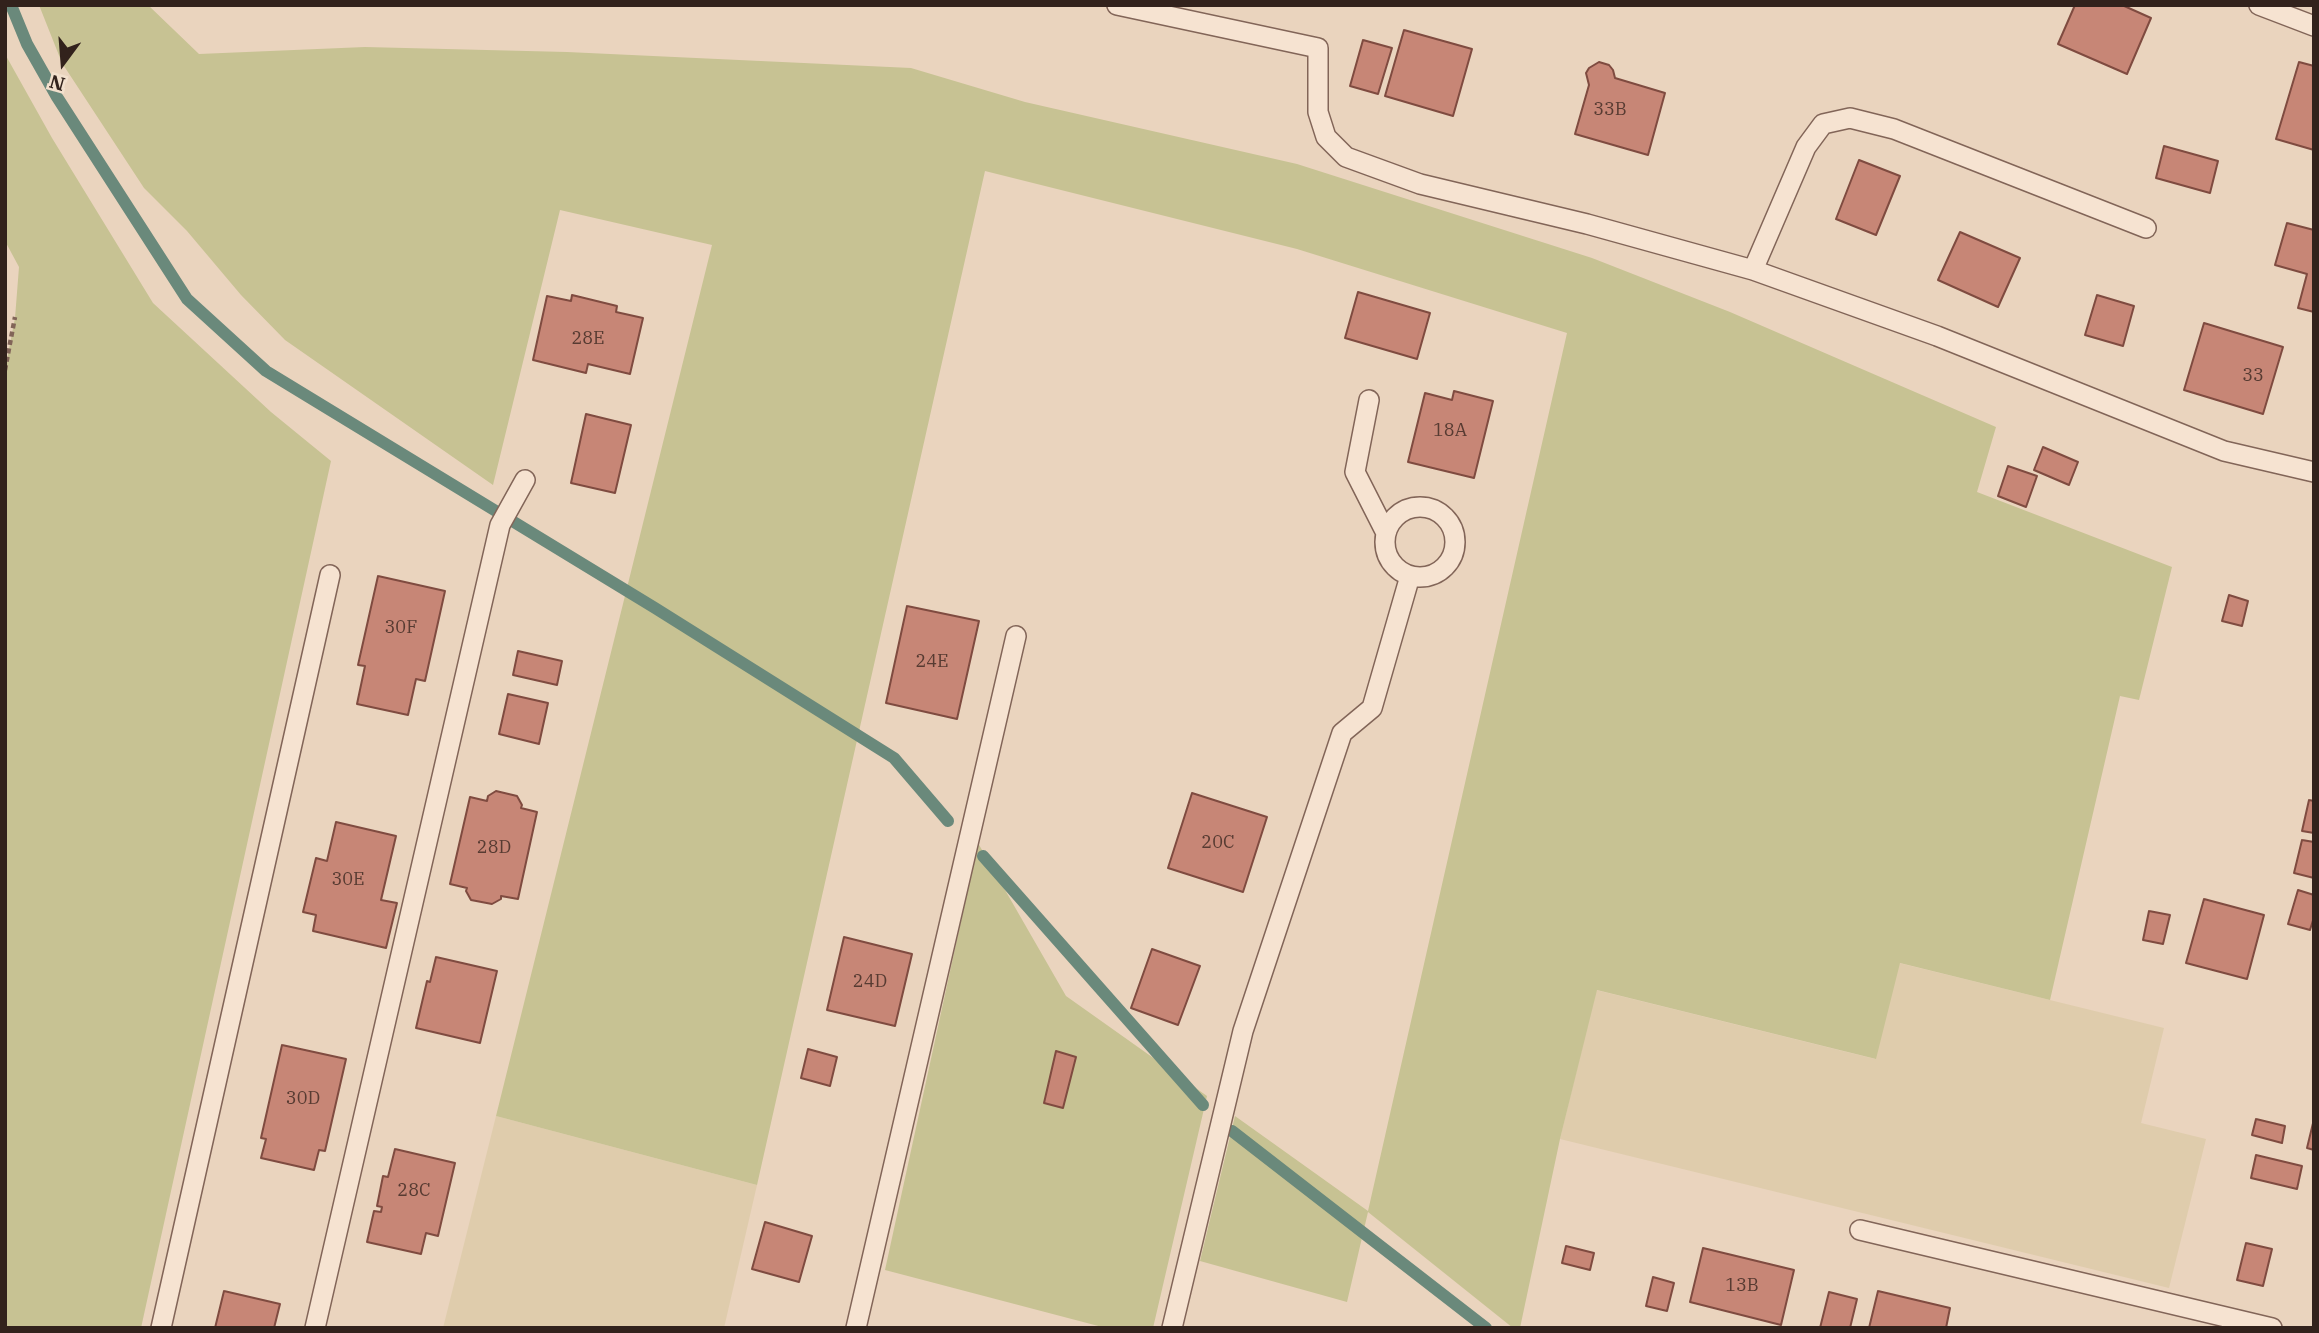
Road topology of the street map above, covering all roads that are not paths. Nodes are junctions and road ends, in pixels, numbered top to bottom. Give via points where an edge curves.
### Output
1 (1118, 5) edge
2 (2259, 5) edge
3 (2314, 26) edge
4 (2146, 229) dead end
5 (1753, 270) junction
6 (1369, 400) dead end
7 (2314, 472) edge
8 (526, 480) dead end
9 (1386, 533) junction
10 (330, 575) dead end
11 (1410, 576) junction
12 (1016, 636) dead end
13 (1860, 1230) dead end
14 (161, 1328) edge
15 (314, 1328) edge
16 (856, 1328) edge
17 (1172, 1328) edge
18 (2272, 1328) edge

1 - 5 lane via 1318,48 1318,112 1326,137 1346,157 1420,184
2 - 3 lane
4 - 5 lane via 1894,129 1850,118 1823,124 1806,147
5 - 7 lane via 1937,336 2224,451
6 - 9 lane via 1355,472
8 - 15 lane via 500,525
9 - 11 lane via 1389,560
9 - 11 lane via 1392,521 1416,508 1430,508 1451,525 1454,552 1448,564 1437,573
10 - 14 lane
11 - 17 lane via 1372,708 1342,733 1243,1031
12 - 16 lane
13 - 18 lane

